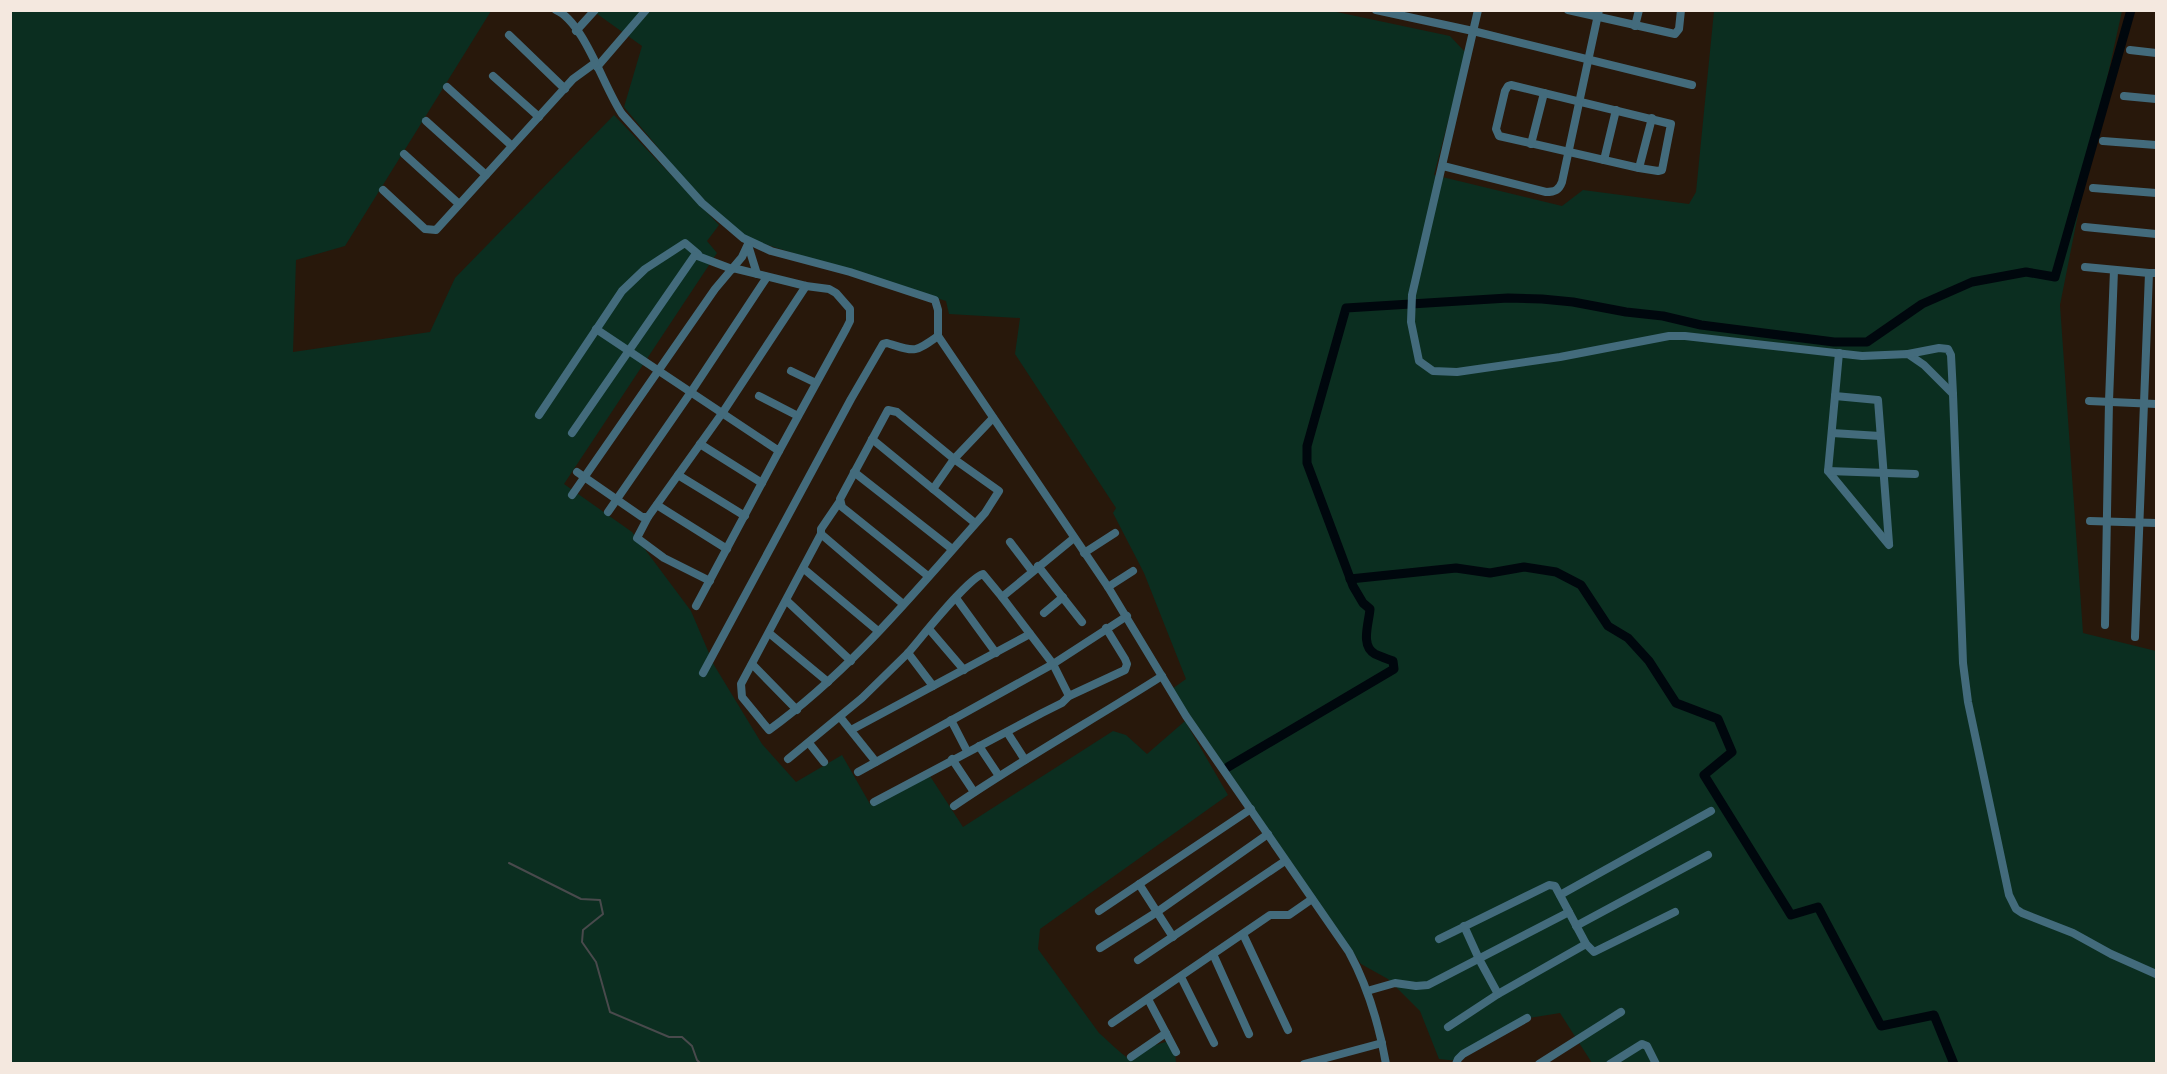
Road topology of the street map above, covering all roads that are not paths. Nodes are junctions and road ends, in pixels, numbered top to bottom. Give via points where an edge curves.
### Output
1 (556, 10) edge
2 (595, 10) edge
3 (646, 10) edge
4 (1376, 10) edge
5 (1478, 10) edge
6 (1568, 10) edge
7 (1639, 10) edge
8 (1682, 10) edge
9 (1599, 14) edge
10 (1635, 26) junction
11 (576, 31) junction
12 (1473, 31) junction
13 (509, 35) dead end
14 (2130, 50) dead end
15 (2157, 53) edge
16 (1588, 59) junction
17 (596, 65) junction
18 (493, 76) dead end
19 (1692, 85) dead end
20 (447, 87) dead end
21 (565, 88) junction
22 (1544, 93) junction
23 (2124, 96) dead end
24 (2157, 99) edge
25 (1579, 101) junction
26 (1616, 110) junction
27 (539, 117) junction
28 (1652, 118) junction
29 (426, 121) dead end
30 (2103, 141) dead end
31 (1531, 144) junction
32 (2157, 145) edge
33 (512, 146) junction
34 (1569, 152) junction
35 (404, 154) dead end
36 (1604, 160) junction
37 (1443, 166) junction
38 (1639, 168) junction
39 (486, 175) junction
40 (2092, 188) dead end
41 (383, 190) dead end
42 (2157, 192) edge
43 (459, 204) junction
44 (2085, 227) dead end
45 (2157, 234) edge
46 (749, 244) junction
47 (698, 254) junction
48 (2085, 267) dead end
49 (733, 268) junction
50 (2114, 270) junction
51 (2153, 273) edge
52 (757, 274) junction
53 (767, 277) junction
54 (806, 286) junction
55 (596, 329) junction
56 (938, 336) junction
57 (629, 351) junction
58 (1839, 353) junction
59 (1908, 354) junction
60 (658, 370) junction
61 (791, 371) dead end
62 (816, 383) junction
63 (691, 392) junction
64 (1953, 394) junction
65 (759, 396) dead end
66 (1835, 396) junction
67 (2089, 401) dead end
68 (2109, 401) junction
69 (2145, 404) junction
70 (2157, 404) edge
71 (723, 412) junction
72 (539, 415) dead end
73 (798, 416) junction
74 (993, 418) junction
75 (573, 433) dead end
76 (1832, 433) junction
77 (1880, 436) junction
78 (872, 439) junction
79 (700, 444) junction
80 (779, 451) junction
81 (954, 459) junction
82 (1828, 471) junction
83 (577, 472) dead end
84 (854, 472) junction
85 (1883, 472) junction
86 (1915, 474) dead end
87 (678, 476) junction
88 (585, 477) junction
89 (762, 483) junction
90 (933, 489) junction
91 (572, 495) dead end
92 (616, 499) junction
93 (840, 501) junction
94 (657, 505) junction
95 (608, 512) dead end
96 (745, 516) junction
97 (648, 517) junction
98 (2090, 521) dead end
99 (2106, 522) junction
100 (2140, 522) junction
101 (975, 523) junction
102 (2157, 524) edge
103 (1115, 533) dead end
104 (821, 534) junction
105 (1074, 538) junction
106 (1010, 542) dead end
107 (727, 549) junction
108 (952, 549) junction
109 (1084, 553) junction
110 (804, 569) junction
111 (1035, 569) junction
112 (1133, 571) dead end
113 (928, 576) junction
114 (710, 580) junction
115 (1108, 587) junction
116 (1002, 597) junction
117 (1063, 597) junction
118 (956, 598) junction
119 (787, 601) junction
120 (903, 604) junction
121 (696, 606) dead end
122 (1044, 613) dead end
123 (1127, 616) junction
124 (1082, 622) dead end
125 (2105, 625) dead end
126 (1106, 628) junction
127 (929, 629) junction
128 (878, 631) junction
129 (769, 633) junction
130 (1030, 634) junction
131 (2135, 637) dead end
132 (908, 653) junction
133 (996, 653) junction
134 (851, 661) junction
135 (752, 664) junction
136 (1053, 664) junction
137 (963, 670) junction
138 (703, 673) dead end
139 (1162, 676) junction
140 (828, 682) junction
141 (933, 686) junction
142 (1069, 696) junction
143 (797, 710) junction
144 (840, 717) junction
145 (951, 720) junction
146 (851, 730) junction
147 (1007, 732) junction
148 (809, 743) junction
149 (979, 746) junction
150 (967, 751) junction
151 (788, 759) dead end
152 (952, 759) junction
153 (1025, 760) junction
154 (824, 762) dead end
155 (876, 762) junction
156 (858, 772) dead end
157 (999, 776) junction
158 (974, 792) junction
159 (874, 802) dead end
160 (954, 806) dead end
161 (1251, 809) junction
162 (1711, 811) dead end
163 (1268, 834) junction
164 (1708, 855) dead end
165 (1285, 861) junction
166 (1139, 884) junction
167 (1560, 895) junction
168 (1312, 899) junction
169 (1099, 911) dead end
170 (1157, 912) junction
171 (1569, 912) junction
172 (1675, 912) dead end
173 (1464, 926) junction
174 (1576, 926) junction
175 (1243, 934) junction
176 (1173, 937) junction
177 (1439, 939) dead end
178 (1586, 944) junction
179 (1100, 948) dead end
180 (1213, 954) junction
181 (1479, 959) junction
182 (1138, 960) dead end
183 (2157, 974) edge
184 (1181, 977) junction
185 (1367, 991) junction
186 (1498, 994) junction
187 (1148, 999) junction
188 (1621, 1012) dead end
189 (1527, 1018) dead end
190 (1112, 1023) dead end
191 (1448, 1027) dead end
192 (1288, 1030) dead end
193 (1166, 1033) junction
194 (1249, 1034) dead end
195 (1214, 1043) dead end
196 (1382, 1043) junction
197 (1176, 1052) dead end
198 (1131, 1057) dead end
199 (1304, 1064) edge
200 (1386, 1064) edge
201 (1456, 1064) edge
202 (1539, 1064) edge
203 (1610, 1064) edge
204 (1656, 1064) edge

1 - 11 street via 568,17
2 - 11 street
3 - 17 street
4 - 12 street
5 - 12 street
6 - 9 street
7 - 10 street
8 - 10 street via 1675,34
9 - 10 street
9 - 16 street
11 - 17 street
12 - 16 street
12 - 37 street
13 - 21 street
14 - 15 street
16 - 19 street
16 - 25 street
17 - 21 street
17 - 46 street via 622,114 702,203
18 - 27 street
20 - 33 street
21 - 27 street
22 - 25 street
22 - 31 street
22 - 31 street via 1512,85 1505,91 1497,134
23 - 24 street
25 - 26 street
25 - 34 street
26 - 28 street
26 - 36 street
27 - 33 street
28 - 38 street
28 - 38 street via 1672,125 1662,168
29 - 39 street
30 - 32 street
31 - 34 street
33 - 39 street
34 - 36 street
34 - 37 street via 1560,187 1551,192
35 - 43 street
36 - 38 street
37 - 58 street via 1411,311 1416,353 1428,369 1457,372 1677,335
39 - 43 street
40 - 42 street
41 - 43 street via 429,231 436,230
44 - 45 street
46 - 49 street
46 - 52 street
46 - 56 street via 935,300
47 - 49 street
47 - 55 street via 685,243 645,269 622,291
47 - 57 street
48 - 50 street
49 - 52 street
49 - 60 street
50 - 51 street
50 - 68 street
51 - 69 street
52 - 53 street
53 - 54 street
53 - 63 street
54 - 62 street via 836,293 851,314
54 - 71 street
55 - 57 street
55 - 72 street
56 - 74 street
56 - 138 street via 918,349 883,344
57 - 60 street
57 - 75 street
58 - 59 street
58 - 66 street
59 - 64 street
59 - 64 street via 1948,349
60 - 63 street
60 - 88 street
61 - 62 street
62 - 73 street
63 - 71 street
63 - 92 street
64 - 183 street via 1963,663 2008,895 2022,913
65 - 73 street
66 - 76 street
66 - 77 street via 1878,400
67 - 68 street
68 - 69 street
68 - 99 street
69 - 70 street
69 - 100 street
71 - 79 street
71 - 80 street
73 - 80 street
74 - 81 street
74 - 105 street
76 - 77 street
76 - 82 street
77 - 85 street
78 - 81 street via 888,410 893,410
78 - 84 street
78 - 90 street
79 - 87 street
79 - 89 street
80 - 89 street
81 - 90 street
81 - 101 street via 999,491
82 - 85 street
82 - 85 street via 1889,545
83 - 88 street
84 - 93 street
84 - 108 street
85 - 86 street
87 - 94 street
87 - 96 street
88 - 91 street
88 - 92 street
89 - 96 street
90 - 101 street
92 - 95 street
92 - 97 street
93 - 104 street
93 - 113 street via 842,507
94 - 97 street
94 - 107 street
96 - 107 street
97 - 114 street via 637,538 664,558
98 - 99 street
99 - 100 street
99 - 125 street
100 - 102 street
100 - 131 street
101 - 108 street
103 - 109 street
104 - 110 street
104 - 120 street
105 - 109 street
105 - 111 street
106 - 111 street
107 - 114 street
108 - 113 street
109 - 115 street
110 - 119 street
110 - 128 street
111 - 116 street
111 - 117 street
112 - 115 street
113 - 120 street
114 - 121 street
115 - 123 street
116 - 118 street via 983,574
116 - 130 street
117 - 122 street
117 - 124 street
118 - 127 street
118 - 133 street
119 - 129 street
119 - 134 street
120 - 128 street
123 - 126 street
123 - 139 street
126 - 136 street
126 - 142 street via 1127,667
127 - 132 street
127 - 137 street
128 - 134 street
129 - 135 street
129 - 140 street
130 - 133 street
130 - 136 street
132 - 141 street
132 - 144 street
133 - 137 street
134 - 140 street
135 - 143 street
135 - 143 street via 741,684 742,697 769,730
136 - 142 street
136 - 145 street
137 - 141 street
139 - 153 street
139 - 161 street
140 - 143 street
141 - 146 street
142 - 147 street
144 - 146 street
144 - 148 street
145 - 150 street
145 - 155 street
146 - 155 street
147 - 149 street
147 - 153 street
148 - 151 street
148 - 154 street
149 - 150 street
149 - 157 street
150 - 152 street
152 - 158 street
152 - 159 street
153 - 157 street
155 - 156 street
157 - 158 street
158 - 160 street
161 - 163 street
161 - 166 street
162 - 167 street
163 - 165 street
163 - 170 street
164 - 174 street
165 - 168 street
165 - 176 street
166 - 169 street
166 - 170 street
167 - 171 street
167 - 173 street via 1556,886 1549,885
168 - 175 street via 1289,915 1270,915
168 - 185 street via 1349,952
170 - 176 street
170 - 179 street
171 - 174 street
171 - 181 street
172 - 178 street via 1594,952
173 - 177 street
173 - 181 street
174 - 178 street
175 - 180 street
175 - 192 street
176 - 182 street
178 - 186 street
180 - 184 street
180 - 194 street
181 - 185 street via 1428,985 1395,983
181 - 186 street
184 - 187 street
184 - 195 street
185 - 196 street
186 - 191 street
187 - 190 street
187 - 193 street
188 - 202 street
189 - 201 street via 1463,1054
193 - 197 street
193 - 198 street
196 - 199 street
196 - 200 street
203 - 204 street via 1642,1044

